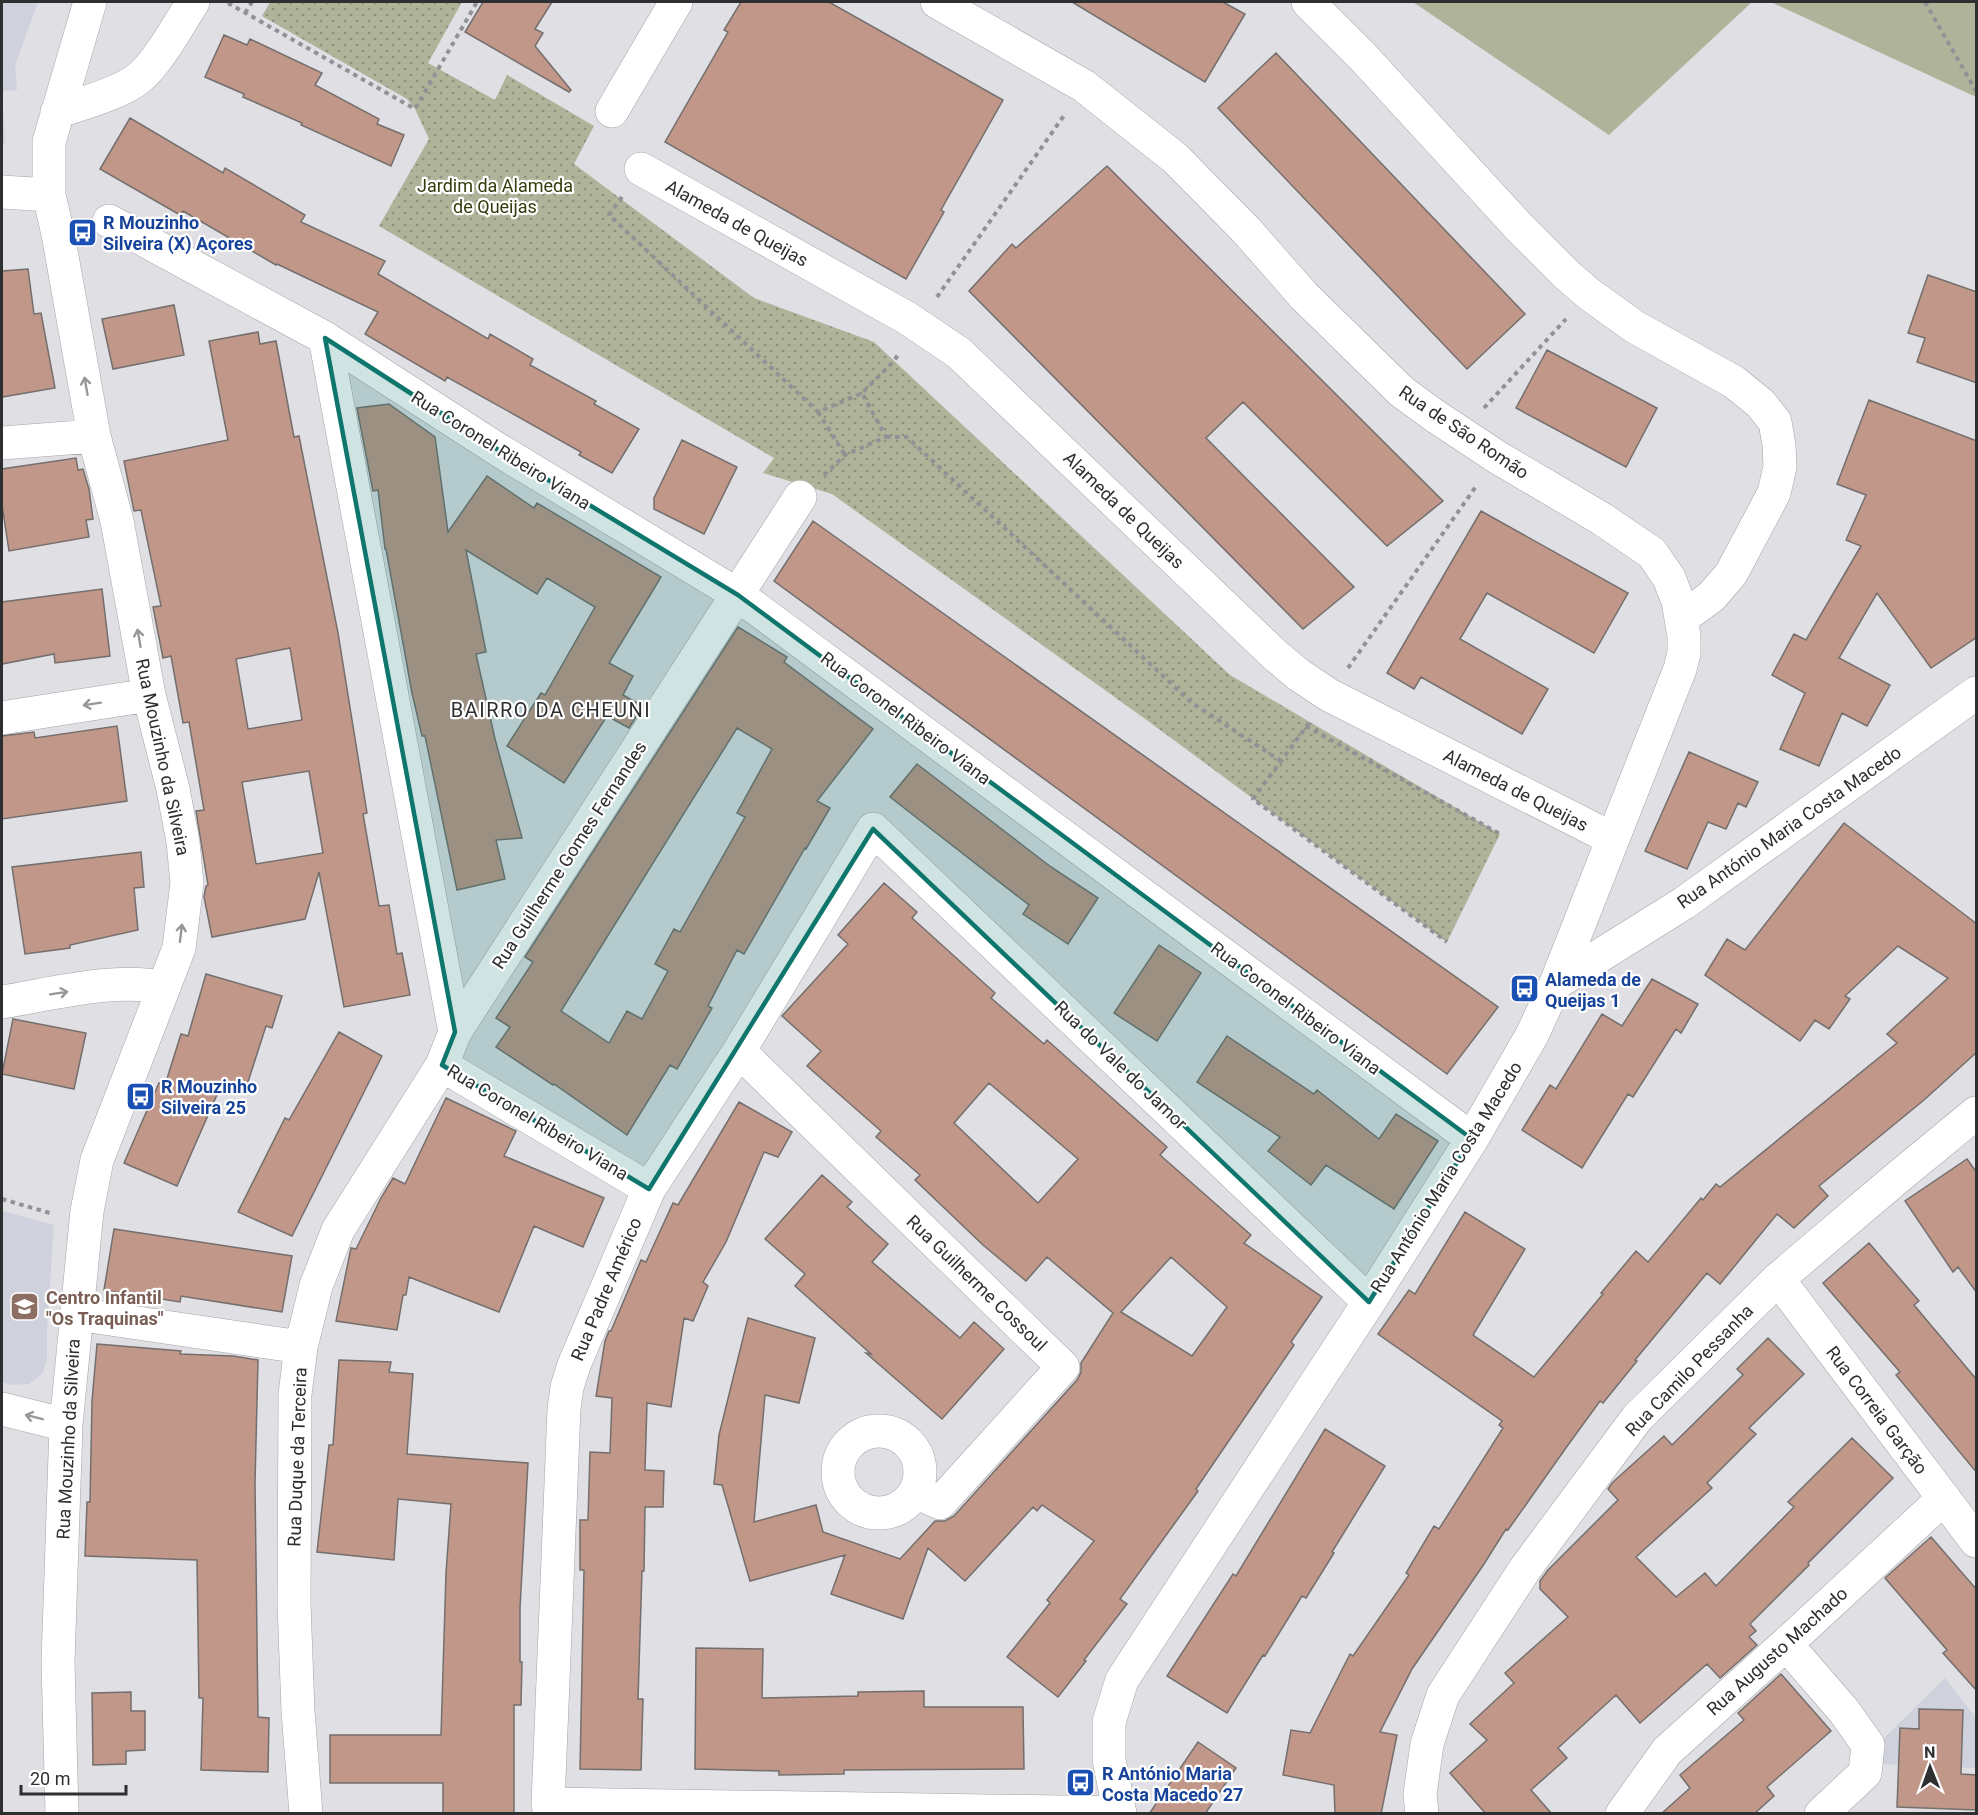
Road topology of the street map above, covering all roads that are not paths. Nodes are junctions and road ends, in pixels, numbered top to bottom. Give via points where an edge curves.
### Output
1 (90, 2) edge
2 (194, 2) edge
3 (676, 2) edge
4 (937, 2) edge
5 (1308, 2) edge
6 (612, 111) dead end
7 (57, 112) junction
8 (642, 169) road end
9 (2, 192) edge
10 (49, 195) junction
11 (109, 221) dead end
12 (325, 338) junction
13 (94, 436) junction
14 (2, 443) edge
15 (800, 497) road end
16 (738, 594) junction
17 (1682, 618) junction
18 (1977, 693) edge
19 (149, 695) junction
20 (2, 718) edge
21 (873, 829) joint
22 (1613, 839) junction
23 (1556, 983) junction
24 (163, 988) junction
25 (2, 1002) edge
26 (455, 1032) junction
27 (739, 1051) junction
28 (442, 1065) junction
29 (1975, 1118) edge
30 (1472, 1139) junction
31 (649, 1189) junction
32 (1778, 1279) junction
33 (1369, 1302) junction
34 (76, 1314) junction
35 (301, 1347) junction
36 (2, 1409) edge
37 (66, 1425) junction
38 (915, 1492) dead end
39 (1944, 1498) junction
40 (1977, 1541) edge
41 (1786, 1644) junction
42 (549, 1809) edge
43 (791, 1811) edge
44 (1120, 1813) edge
45 (62, 1814) edge
46 (306, 1814) edge
47 (1422, 1814) edge
48 (1622, 1814) edge
49 (1821, 1814) edge

1 - 7 street
2 - 7 street via 139,79
3 - 6 street
4 - 17 street, Rua de São Romão via 1084,86 1161,146 1402,392 1497,457 1652,553 1669,578
5 - 17 street via 1567,275 1635,327 1734,382 1761,404 1775,422 1780,467 1774,493 1731,574 1711,597
7 - 10 street via 48,142
8 - 22 street, Alameda de Queijas via 917,325 959,353 1299,675 1329,695
9 - 10 street
13 -> 10 street, Rua Mouzinho da Silveira
11 - 12 street, Rua Coronel Ribeiro Viana
12 - 16 street, Rua Coronel Ribeiro Viana via 496,449
12 - 26 street
13 - 14 street
19 -> 13 street, Rua Mouzinho da Silveira via 117,521
15 - 16 street, Rua Guilherme Gomes Fernandes
16 - 26 street, Rua Guilherme Gomes Fernandes
16 - 30 street, Rua Coronel Ribeiro Viana
17 - 22 street, Rua de São Romão via 1684,653 1680,669
18 - 23 street, Rua António Maria Costa Macedo via 1684,903
19 -> 20 street
24 -> 19 street, Rua Mouzinho da Silveira via 179,948 187,883 173,789
21 - 27 street, Rua Padre Américo
21 - 33 street, Rua do Vale do Jamor
22 - 23 street, Rua de São Romão
23 - 30 street, Rua António Maria Costa Macedo via 1532,1035
25 -> 24 street via 105,986 147,984
24 - 34 street, Rua Mouzinho da Silveira via 98,1160
26 - 28 street, Rua Coronel Ribeiro Viana
27 - 31 street, Rua Padre Américo
27 - 38 street, Rua Guilherme Cossoul via 1063,1367 940,1503
28 - 31 street, Rua Coronel Ribeiro Viana
28 - 35 street, Rua Duque da Terceira via 338,1230 316,1286
29 - 32 street, Rua Camilo Pessanha
30 - 33 street, Rua António Maria Costa Macedo
31 - 42 street, Rua Padre Américo via 567,1387
32 - 39 street, Rua Correia Garção
32 - 47 street, Rua Camilo Pessanha via 1637,1418 1525,1569 1443,1695 1427,1744 1420,1794
33 - 44 street, Rua António Maria Costa Macedo via 1122,1680 1108,1722 1109,1760
34 - 35 street
34 - 37 street, Rua Mouzinho da Silveira
35 - 46 street, Rua Duque da Terceira via 295,1415 294,1603
37 -> 36 street
37 - 45 street, Rua Mouzinho da Silveira via 58,1662
39 - 40 street, Rua Correia Garção
39 - 41 street, Rua Augusto Machado
41 - 48 street, Rua Augusto Machado via 1667,1751
41 - 49 street via 1868,1745 1865,1773
42 - 43 street
43 - 44 street

